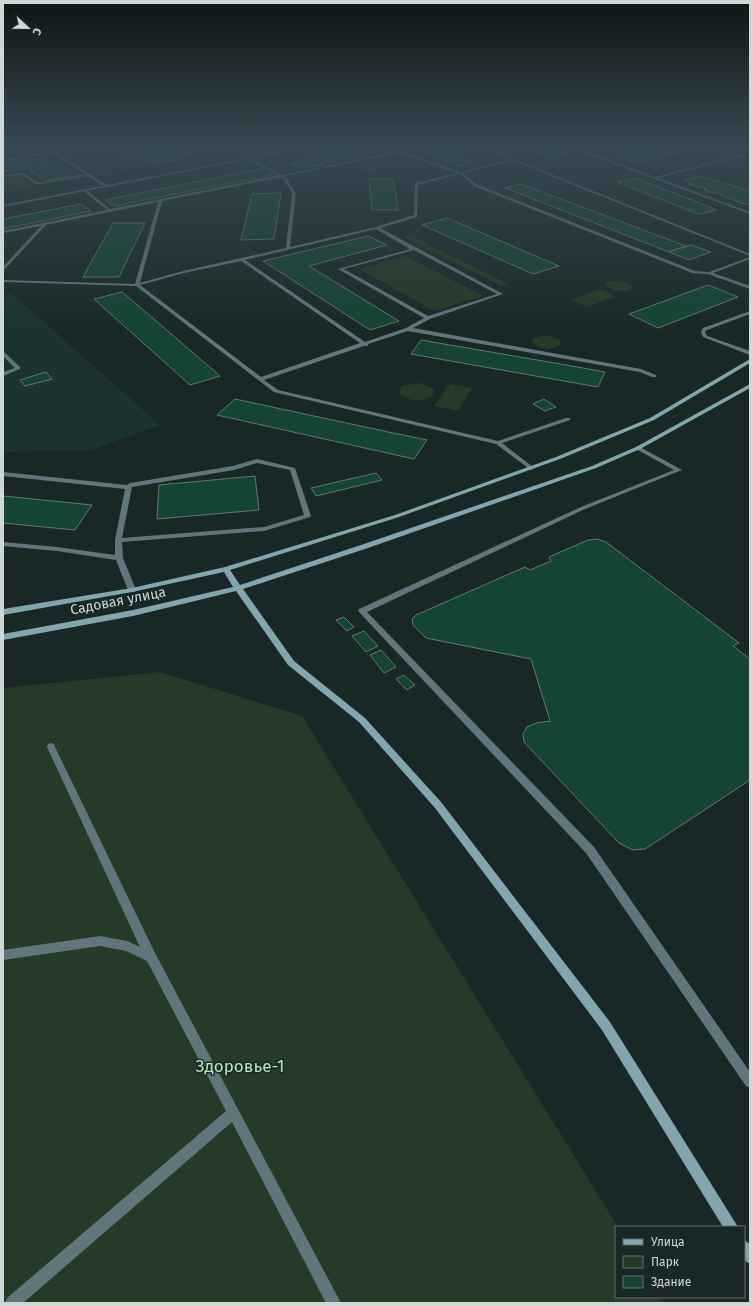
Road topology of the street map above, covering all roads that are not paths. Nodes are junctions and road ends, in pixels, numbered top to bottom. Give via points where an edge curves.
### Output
1 (105, 207) edge
2 (125, 207) edge
3 (158, 207) edge
4 (292, 207) edge
5 (416, 207) edge
6 (530, 207) edge
7 (629, 207) edge
8 (734, 207) edge
9 (109, 210) junction
10 (750, 213) edge
11 (45, 223) junction
12 (377, 228) junction
13 (3, 232) edge
14 (288, 248) junction
15 (414, 248) junction
16 (750, 255) edge
17 (750, 258) edge
18 (242, 260) junction
19 (3, 270) edge
20 (709, 273) junction
21 (3, 281) edge
22 (137, 285) junction
23 (750, 288) edge
24 (750, 312) edge
25 (428, 318) junction
26 (408, 329) junction
27 (366, 345) junction
28 (3, 353) edge
29 (750, 353) edge
30 (750, 361) edge
31 (3, 374) edge
32 (654, 376) dead end
33 (261, 380) junction
34 (750, 386) edge
35 (568, 420) dead end
36 (498, 443) junction
37 (638, 448) junction
38 (531, 468) junction
39 (3, 474) edge
40 (129, 487) junction
41 (118, 540) junction
42 (3, 544) edge
43 (119, 558) junction
44 (226, 569) junction
45 (238, 588) junction
46 (132, 590) junction
47 (3, 612) edge
48 (3, 637) edge
49 (51, 747) dead end
50 (3, 955) edge
51 (151, 957) junction
52 (750, 1082) edge
53 (233, 1113) junction
54 (730, 1226) edge
55 (12, 1303) edge
56 (334, 1303) edge

1 - 9 street
2 - 9 street
3 - 22 street
4 - 14 street
5 - 12 street via 416,216
6 - 20 street via 694,272
7 - 16 street
8 - 10 street
9 - 11 street
11 - 13 street
11 - 19 street
12 - 14 street
12 - 15 street
14 - 18 street
15 - 25 street via 500,294
15 - 25 street via 340,269
17 - 20 street
18 - 22 street
18 - 27 street
20 - 23 street
21 - 22 street
22 - 33 street
24 - 29 street via 702,332 705,337
25 - 26 street
26 - 27 street
26 - 32 street via 641,371
27 - 33 street
28 - 31 street via 18,368
30 - 38 street, Садовая улица via 652,419
33 - 36 street via 276,391
34 - 37 street, Садовая улица
35 - 36 street
36 - 38 street
37 - 45 street, Садовая улица via 594,468
37 - 52 street via 679,470 584,508 362,611 590,850
38 - 44 street, Садовая улица via 397,516
39 - 40 street
40 - 41 street
40 - 41 street via 130,484 234,468 257,461 293,469 308,516 264,529
41 - 43 street
42 - 43 street
43 - 46 street
44 - 45 street
44 - 46 street, Садовая улица
45 - 48 street, Садовая улица via 133,613
45 - 54 street via 291,663 362,720 438,805 606,1026
46 - 47 street, Садовая улица
49 - 51 street
50 - 51 street via 100,941 127,946
51 - 53 street
53 - 55 street
53 - 56 street

